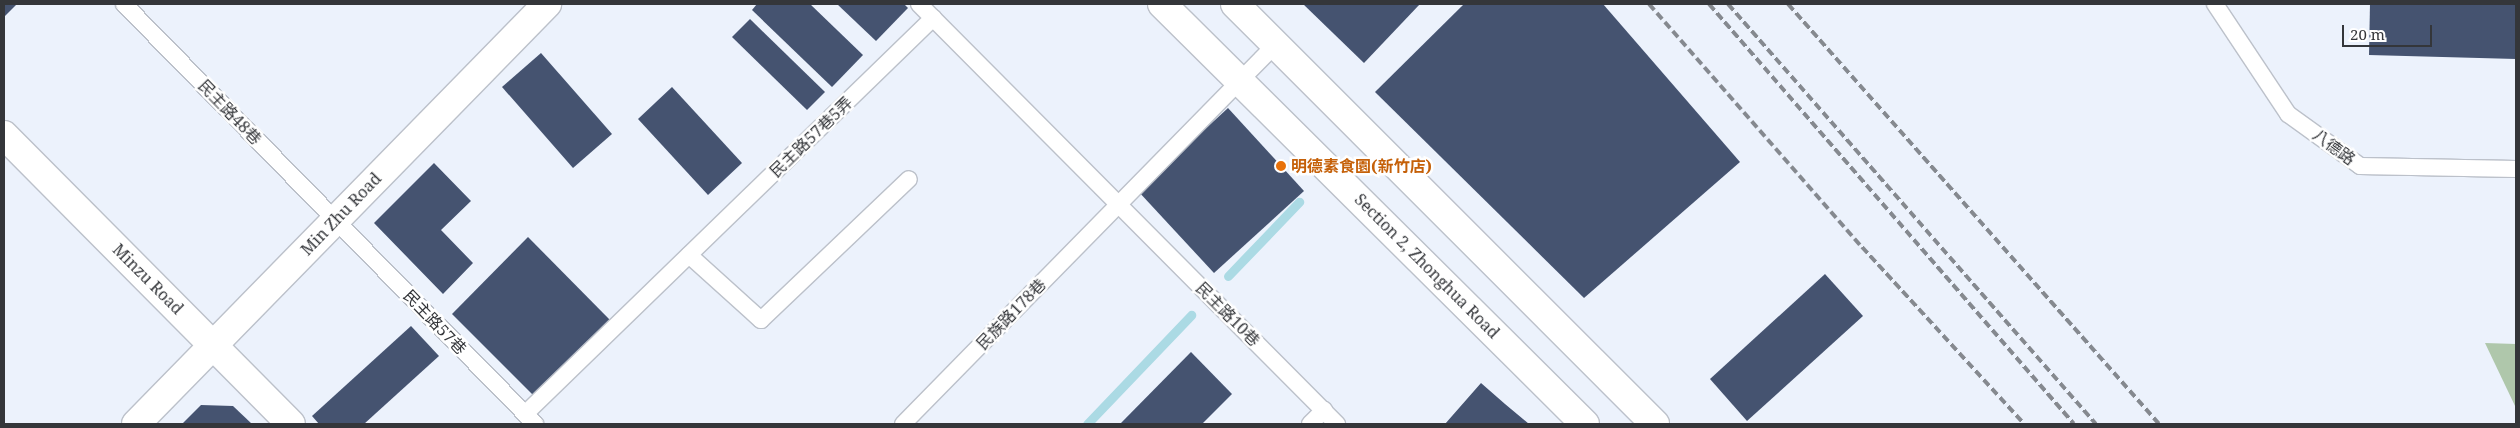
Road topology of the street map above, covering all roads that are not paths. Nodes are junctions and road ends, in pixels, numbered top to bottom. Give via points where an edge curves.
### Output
1 (547, 4) edge
2 (919, 4) edge
3 (1162, 4) edge
4 (1236, 4) edge
5 (2215, 4) edge
6 (127, 5) edge
7 (933, 18) junction
8 (1276, 44) junction
9 (1239, 81) junction
10 (4, 135) edge
11 (2516, 169) edge
12 (909, 180) dead end
13 (1119, 204) junction
14 (336, 220) junction
15 (689, 255) junction
16 (214, 345) junction
17 (1324, 410) junction
18 (530, 419) edge
19 (136, 424) edge
20 (291, 424) edge
21 (903, 424) edge
22 (1310, 424) edge
23 (1337, 424) edge
24 (1585, 424) edge
25 (1655, 424) edge

1 - 14 street, Min Zhu Road
2 - 7 lane
3 - 9 street, Section 2, Zhonghua Road
4 - 8 street
5 - 11 lane, 八德路 via 2288,114 2360,166
6 - 14 lane, 民主路48巷
7 - 13 lane
7 - 15 lane, 民主路57巷5弄
8 - 9 lane, 民族路178巷
8 - 25 street
9 - 13 lane, 民族路178巷
9 - 24 street, Section 2, Zhonghua Road
10 - 16 street, Minzu Road
12 - 15 lane via 761,320
13 - 17 lane, 民主路10巷
13 - 21 lane, 民族路178巷
14 - 16 street, Min Zhu Road
14 - 18 lane, 民主路57巷
15 - 18 lane, 民主路57巷5弄
16 - 19 street, Min Zhu Road
16 - 20 street, Minzu Road
17 - 22 lane
17 - 23 lane, 民主路10巷

